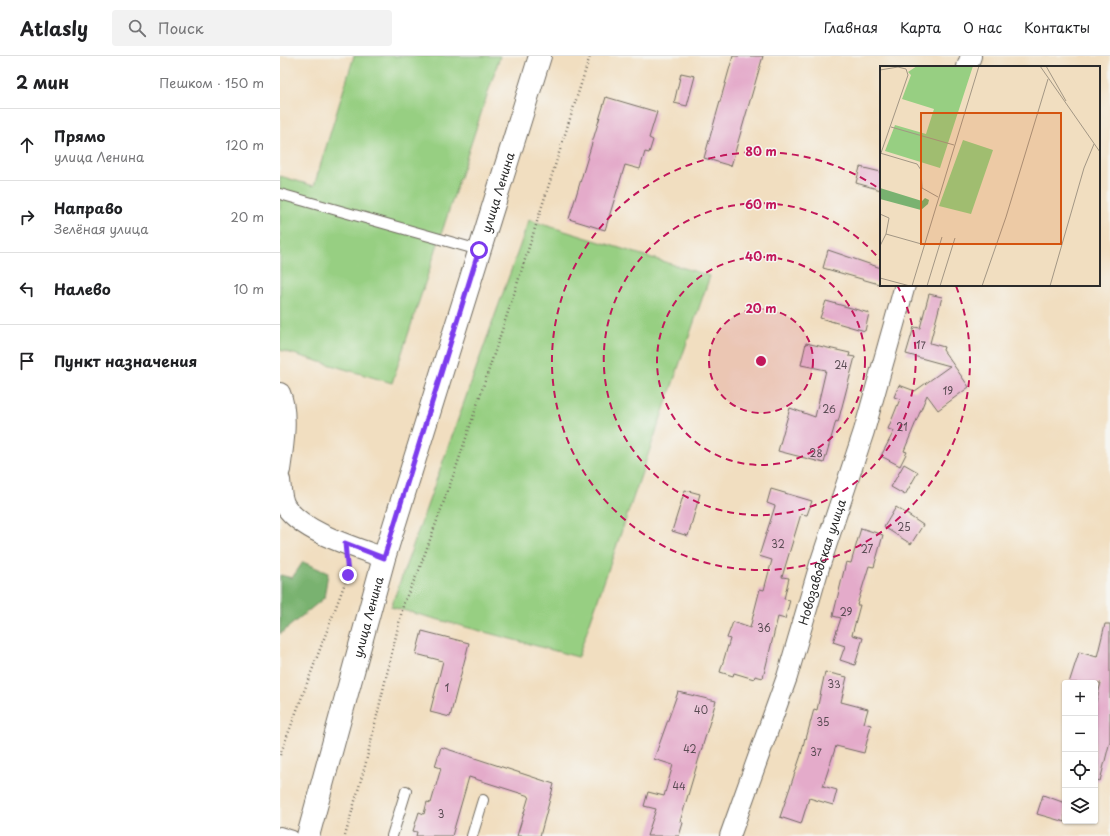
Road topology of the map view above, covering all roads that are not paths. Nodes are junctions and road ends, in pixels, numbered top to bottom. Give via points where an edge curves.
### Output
1 (540, 56) edge
2 (971, 56) edge
3 (968, 66) edge
4 (280, 194) edge
5 (479, 250) junction
6 (905, 286) edge
7 (280, 393) edge
8 (280, 470) edge
9 (280, 480) edge
10 (384, 558) junction
11 (406, 791) dead end
12 (483, 800) dead end
13 (280, 832) edge
14 (293, 836) edge
15 (308, 836) edge
16 (392, 836) edge
17 (472, 836) edge
18 (730, 836) edge

1 - 5 street, улица Ленина
2 - 3 street
4 - 5 lane
5 - 10 street, улица Ленина
6 - 18 street, Новозаводская улица via 864,431 820,564 787,677
7 - 8 street via 284,418
9 - 10 street via 285,506 298,520 316,531
10 - 15 street, улица Ленина
11 - 16 lane
12 - 17 lane
13 - 14 lane

